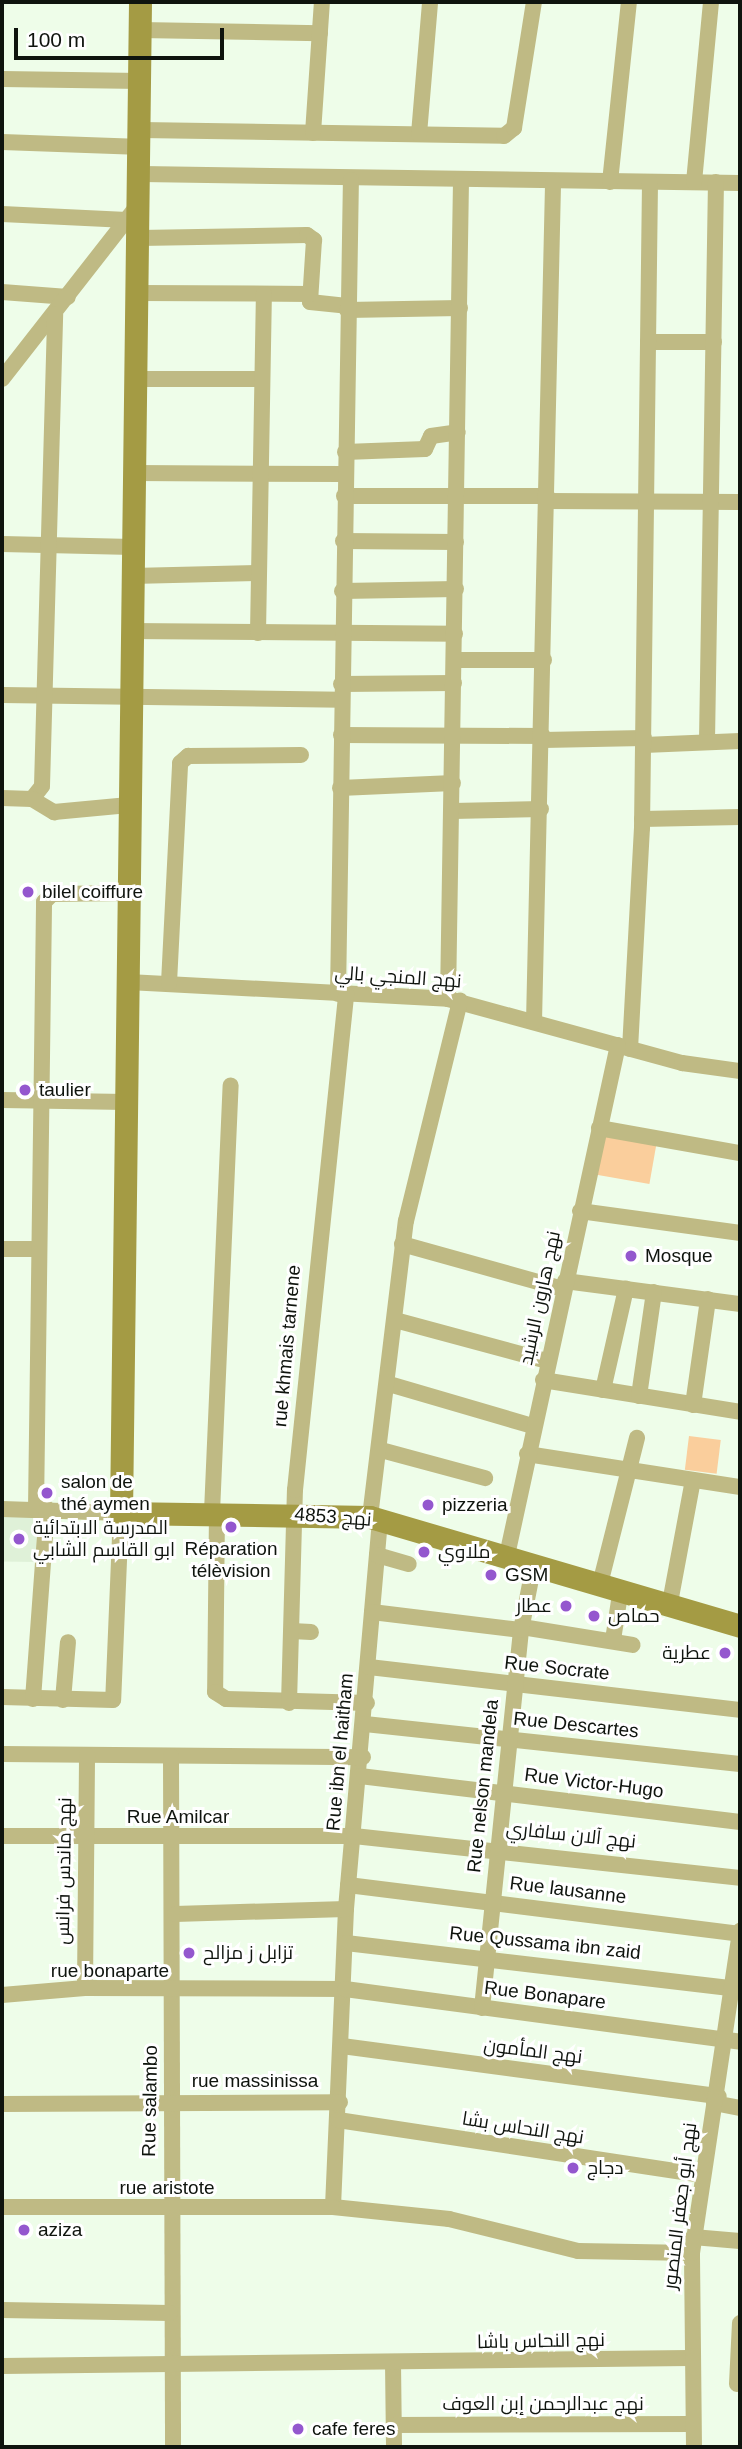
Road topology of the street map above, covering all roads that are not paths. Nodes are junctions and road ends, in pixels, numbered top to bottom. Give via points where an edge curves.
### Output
1 (140, 2) edge
2 (322, 2) edge
3 (429, 2) edge
4 (534, 2) edge
5 (629, 2) edge
6 (711, 2) edge
7 (140, 30) junction
8 (320, 33) junction
9 (2, 79) edge
10 (141, 81) junction
11 (313, 132) junction
12 (419, 134) junction
13 (141, 138) junction
14 (2, 142) edge
15 (142, 174) junction
16 (351, 180) junction
17 (461, 181) junction
18 (610, 182) junction
19 (650, 182) junction
20 (694, 182) junction
21 (553, 183) junction
22 (716, 183) junction
23 (740, 183) edge
24 (2, 214) edge
25 (134, 229) junction
26 (2, 292) edge
27 (139, 293) junction
28 (264, 294) junction
29 (310, 294) junction
30 (68, 297) junction
31 (347, 308) junction
32 (460, 308) junction
33 (55, 314) junction
34 (648, 342) junction
35 (714, 342) junction
36 (2, 379) edge
37 (137, 379) junction
38 (262, 379) junction
39 (458, 432) junction
40 (345, 452) junction
41 (134, 473) junction
42 (344, 474) junction
43 (260, 477) junction
44 (457, 494) junction
45 (344, 496) junction
46 (547, 499) junction
47 (646, 499) junction
48 (712, 501) junction
49 (740, 502) edge
50 (343, 541) junction
51 (456, 542) junction
52 (2, 544) edge
53 (46, 547) junction
54 (133, 547) junction
55 (259, 573) junction
56 (132, 576) junction
57 (456, 589) junction
58 (342, 591) junction
59 (130, 631) junction
60 (258, 633) junction
61 (455, 634) junction
62 (342, 635) junction
63 (454, 660) junction
64 (544, 660) junction
65 (454, 683) junction
66 (341, 692) junction
67 (129, 693) junction
68 (2, 695) edge
69 (46, 695) junction
70 (454, 734) junction
71 (341, 735) junction
72 (543, 738) junction
73 (644, 741) junction
74 (707, 741) junction
75 (740, 741) edge
76 (301, 755) dead end
77 (453, 783) junction
78 (341, 788) junction
79 (2, 798) edge
80 (32, 800) junction
81 (129, 805) junction
82 (541, 809) junction
83 (453, 811) junction
84 (740, 817) edge
85 (642, 819) junction
86 (128, 893) junction
87 (128, 982) junction
88 (169, 983) junction
89 (342, 994) junction
90 (454, 1000) junction
91 (534, 1022) junction
92 (624, 1047) junction
93 (740, 1071) edge
94 (231, 1085) dead end
95 (2, 1100) edge
96 (40, 1101) junction
97 (126, 1102) junction
98 (599, 1128) junction
99 (740, 1153) edge
100 (580, 1211) junction
101 (740, 1233) edge
102 (402, 1244) junction
103 (2, 1249) edge
104 (37, 1249) junction
105 (564, 1285) junction
106 (626, 1289) junction
107 (654, 1292) junction
108 (708, 1299) junction
109 (740, 1304) edge
110 (396, 1320) junction
111 (547, 1362) junction
112 (543, 1380) junction
113 (388, 1384) junction
114 (603, 1390) junction
115 (639, 1396) junction
116 (693, 1405) junction
117 (740, 1412) edge
118 (533, 1426) junction
119 (636, 1438) dead end
120 (381, 1450) junction
121 (527, 1454) junction
122 (630, 1471) junction
123 (485, 1478) dead end
124 (694, 1480) junction
125 (740, 1487) edge
126 (2, 1508) edge
127 (41, 1509) junction
128 (214, 1512) junction
129 (121, 1513) junction
130 (294, 1513) junction
131 (375, 1518) junction
132 (377, 1555) junction
133 (506, 1560) junction
134 (408, 1564) dead end
135 (533, 1569) junction
136 (610, 1591) junction
137 (669, 1608) junction
138 (372, 1612) junction
139 (740, 1626) edge
140 (521, 1628) junction
141 (292, 1631) junction
142 (311, 1632) dead end
143 (613, 1640) junction
144 (68, 1642) dead end
145 (633, 1645) dead end
146 (369, 1667) junction
147 (515, 1685) junction
148 (2, 1697) edge
149 (33, 1699) junction
150 (63, 1700) junction
151 (289, 1703) junction
152 (367, 1703) junction
153 (740, 1710) edge
154 (365, 1724) junction
155 (509, 1739) junction
156 (2, 1754) edge
157 (87, 1755) junction
158 (171, 1756) junction
159 (363, 1757) junction
160 (740, 1764) edge
161 (360, 1776) junction
162 (503, 1793) junction
163 (740, 1822) edge
164 (2, 1836) edge
165 (354, 1836) junction
166 (87, 1838) junction
167 (174, 1840) junction
168 (497, 1848) junction
169 (740, 1878) edge
170 (348, 1885) junction
171 (492, 1902) junction
172 (346, 1909) junction
173 (175, 1914) junction
174 (740, 1933) edge
175 (346, 1943) junction
176 (486, 1958) junction
177 (85, 1988) junction
178 (345, 1989) junction
179 (737, 1989) edge
180 (174, 1993) junction
181 (2, 1995) edge
182 (482, 2008) junction
183 (733, 2040) edge
184 (342, 2046) junction
185 (716, 2099) junction
186 (340, 2102) junction
187 (171, 2103) junction
188 (2, 2104) edge
189 (740, 2108) edge
190 (338, 2120) junction
191 (701, 2175) junction
192 (2, 2207) edge
193 (333, 2207) junction
194 (169, 2209) junction
195 (740, 2241) edge
196 (692, 2245) junction
197 (2, 2310) edge
198 (170, 2313) junction
199 (740, 2323) edge
200 (690, 2358) junction
201 (171, 2362) junction
202 (393, 2363) junction
203 (2, 2366) edge
204 (737, 2384) dead end
205 (693, 2424) junction
206 (394, 2425) junction
207 (173, 2447) edge
208 (394, 2447) edge
209 (694, 2447) edge

1 - 7 street
2 - 8 street
3 - 12 street
4 - 12 street via 511,133
5 - 18 street
6 - 20 street
7 - 8 street
7 - 10 street
8 - 11 street
9 - 10 street
10 - 13 street
11 - 12 street
11 - 13 street
13 - 14 street
13 - 15 street
15 - 16 street
15 - 25 street
16 - 17 street
16 - 31 street, rue khmais tarnene
17 - 21 street
17 - 32 street, Rue ibn el haitham
18 - 19 street
18 - 21 street
19 - 20 street
19 - 34 street, نهج هارون الرشيد
20 - 22 street
21 - 46 street
22 - 23 street
22 - 35 street
24 - 25 street
25 - 27 street
25 - 29 street via 307,235 313,240
25 - 30 street
26 - 30 street
27 - 28 street
27 - 37 street
28 - 29 street
28 - 38 street
29 - 31 street via 314,306
30 - 33 street
31 - 32 street
31 - 40 street, rue khmais tarnene
32 - 39 street, Rue ibn el haitham
33 - 36 street
33 - 53 street
34 - 35 street
34 - 47 street, نهج هارون الرشيد
35 - 48 street
37 - 38 street
37 - 41 street
38 - 43 street
39 - 40 street via 434,435 425,449
39 - 44 street, Rue ibn el haitham
40 - 42 street, rue khmais tarnene
41 - 43 street
41 - 54 street
42 - 43 street
42 - 45 street, rue khmais tarnene
43 - 55 street
44 - 45 street
44 - 46 street
44 - 51 street, Rue ibn el haitham
45 - 50 street, rue khmais tarnene
46 - 47 street
46 - 64 street
47 - 48 street
47 - 73 street, نهج هارون الرشيد
48 - 49 street
48 - 74 street
50 - 51 street
50 - 58 street, rue khmais tarnene
51 - 57 street, Rue ibn el haitham
52 - 53 street
53 - 54 street
53 - 69 street
54 - 56 street
55 - 56 street
55 - 60 street
56 - 59 street
57 - 58 street
57 - 61 street, Rue ibn el haitham
58 - 62 street, rue khmais tarnene
59 - 60 street
59 - 67 street
60 - 62 street
61 - 62 street
61 - 63 street, Rue ibn el haitham
62 - 66 street, rue khmais tarnene
63 - 64 street
63 - 65 street, Rue ibn el haitham
64 - 72 street
65 - 66 street
65 - 70 street, Rue ibn el haitham
66 - 67 street
66 - 71 street, rue khmais tarnene
67 - 69 street
67 - 81 street
68 - 69 street
69 - 80 street via 42,786
70 - 71 street
70 - 72 street
70 - 77 street, Rue ibn el haitham
71 - 78 street, rue khmais tarnene
72 - 73 street
72 - 82 street
73 - 74 street
73 - 85 street, نهج هارون الرشيد
74 - 75 street
76 - 88 street via 188,756 180,763
77 - 78 street
77 - 83 street, Rue ibn el haitham
78 - 89 street, rue khmais tarnene
79 - 80 street
80 - 81 street via 54,812
81 - 86 street
82 - 83 street
82 - 91 street
83 - 90 street, Rue ibn el haitham
84 - 85 street
85 - 92 street, نهج هارون الرشيد
86 - 87 street
86 - 96 street via 52,894 44,902
87 - 88 street, نهج المنجي بالي
87 - 97 street
88 - 89 street, نهج المنجي بالي
89 - 90 street, نهج المنجي بالي
89 - 130 street, rue khmais tarnene
90 - 91 street, نهج المنجي بالي
90 - 102 street, Rue ibn el haitham
91 - 92 street, نهج المنجي بالي
92 - 93 street, نهج المنجي بالي
92 - 98 street, نهج هارون الرشيد
94 - 128 street
95 - 96 street
96 - 97 street
96 - 104 street
97 - 129 street
98 - 99 street
98 - 100 street, نهج هارون الرشيد
100 - 101 street
100 - 105 street, نهج هارون الرشيد
102 - 105 street
102 - 110 street, Rue ibn el haitham
103 - 104 street
104 - 127 street
105 - 106 street
105 - 111 street, نهج هارون الرشيد
106 - 107 street
106 - 114 street
107 - 108 street
107 - 115 street
108 - 109 street
108 - 116 street
110 - 111 street
110 - 113 street, Rue ibn el haitham
111 - 112 street, نهج هارون الرشيد
112 - 114 street
112 - 118 street, نهج هارون الرشيد
113 - 118 street
113 - 120 street, Rue ibn el haitham
114 - 115 street
115 - 116 street
116 - 117 street
118 - 121 street, نهج هارون الرشيد
119 - 122 street
120 - 123 street
120 - 131 street, Rue ibn el haitham
121 - 122 street
121 - 133 street, نهج هارون الرشيد
122 - 124 street
122 - 136 street
124 - 125 street
124 - 137 street
126 - 127 street
127 - 129 street
127 - 149 street
128 - 129 street, نهج 4853
128 - 130 street, نهج 4853
128 - 151 street via 215,1692 226,1699
129 - 150 street via 115,1695 109,1702
130 - 131 street, نهج 4853
130 - 141 street, rue khmais tarnene
131 - 132 street, Rue ibn el haitham
131 - 133 street, نهج 4853
132 - 134 street
132 - 138 street, Rue ibn el haitham
133 - 135 street, نهج 4853
135 - 136 street, نهج 4853
135 - 140 street, Rue nelson mandela
136 - 137 street, نهج 4853
136 - 143 street
137 - 139 street, نهج 4853
138 - 140 street
138 - 146 street, Rue ibn el haitham
140 - 143 street
140 - 147 street, Rue nelson mandela
141 - 142 street
141 - 151 street, rue khmais tarnene
143 - 145 street
144 - 150 street
146 - 147 street, Rue Socrate
146 - 152 street, Rue ibn el haitham
147 - 153 street, Rue Socrate
147 - 155 street, Rue nelson mandela
148 - 149 street
149 - 150 street
151 - 152 street
152 - 154 street, Rue ibn el haitham
154 - 155 street, Rue Descartes
154 - 159 street, Rue ibn el haitham
155 - 160 street, Rue Descartes
155 - 162 street, Rue nelson mandela
156 - 157 street
157 - 158 street
157 - 166 street, نهج ماندس فرانس
158 - 159 street
158 - 167 street, Rue salambo
159 - 161 street, Rue ibn el haitham
161 - 162 street, Rue Victor-Hugo
161 - 165 street, Rue ibn el haitham
162 - 163 street, Rue Victor-Hugo
162 - 168 street, Rue nelson mandela
164 - 166 street, Rue Amilcar
165 - 167 street, Rue Amilcar
165 - 168 street, نهج آلان سافاري
165 - 170 street, Rue ibn el haitham
166 - 167 street, Rue Amilcar
166 - 177 street, نهج ماندس فرانس
167 - 173 street, Rue salambo
168 - 169 street, نهج آلان سافاري
168 - 171 street, Rue nelson mandela
170 - 171 street, Rue lausanne
170 - 172 street, Rue ibn el haitham
171 - 174 street, Rue lausanne
171 - 176 street, Rue nelson mandela
172 - 173 street
172 - 175 street, Rue ibn el haitham
173 - 180 street, Rue salambo
174 - 179 street, نهج أبو جعفر المنصور
175 - 176 street, Rue Qussama ibn zaid
175 - 178 street, Rue ibn el haitham
176 - 179 street, Rue Qussama ibn zaid
176 - 182 street, Rue nelson mandela
177 - 180 street, rue bonaparte
177 - 181 street, rue bonaparte
178 - 180 street, rue bonaparte
178 - 182 street, Rue Bonapare
178 - 184 street, Rue ibn el haitham
179 - 183 street, نهج أبو جعفر المنصور
180 - 187 street, Rue salambo
182 - 183 street, Rue Bonapare
183 - 185 street, نهج أبو جعفر المنصور
184 - 185 street, نهج المأمون
184 - 186 street, Rue ibn el haitham
185 - 189 street, نهج المأمون
185 - 191 street, نهج أبو جعفر المنصور
186 - 187 street, rue massinissa
186 - 190 street, Rue ibn el haitham
187 - 188 street, rue massinissa
187 - 194 street, Rue salambo
190 - 191 street, نهج النحاس بشا
190 - 193 street, Rue ibn el haitham
191 - 196 street, نهج أبو جعفر المنصور
192 - 194 street, rue aristote
193 - 194 street, rue aristote
193 - 196 street, rue aristote via 449,2219 578,2251
194 - 198 street, Rue salambo
195 - 196 street, rue aristote
196 - 200 street, نهج أبو جعفر المنصور
197 - 198 street
198 - 201 street, Rue salambo
199 - 204 street
200 - 202 street, نهج النحاس باشا
200 - 205 street, نهج أبو جعفر المنصور
201 - 202 street, نهج النحاس باشا
201 - 203 street, نهج النحاس باشا
201 - 207 street, Rue salambo
202 - 206 street
205 - 206 street, نهج عبدالرحمن إبن العوف
205 - 209 street, نهج أبو جعفر المنصور
206 - 208 street

